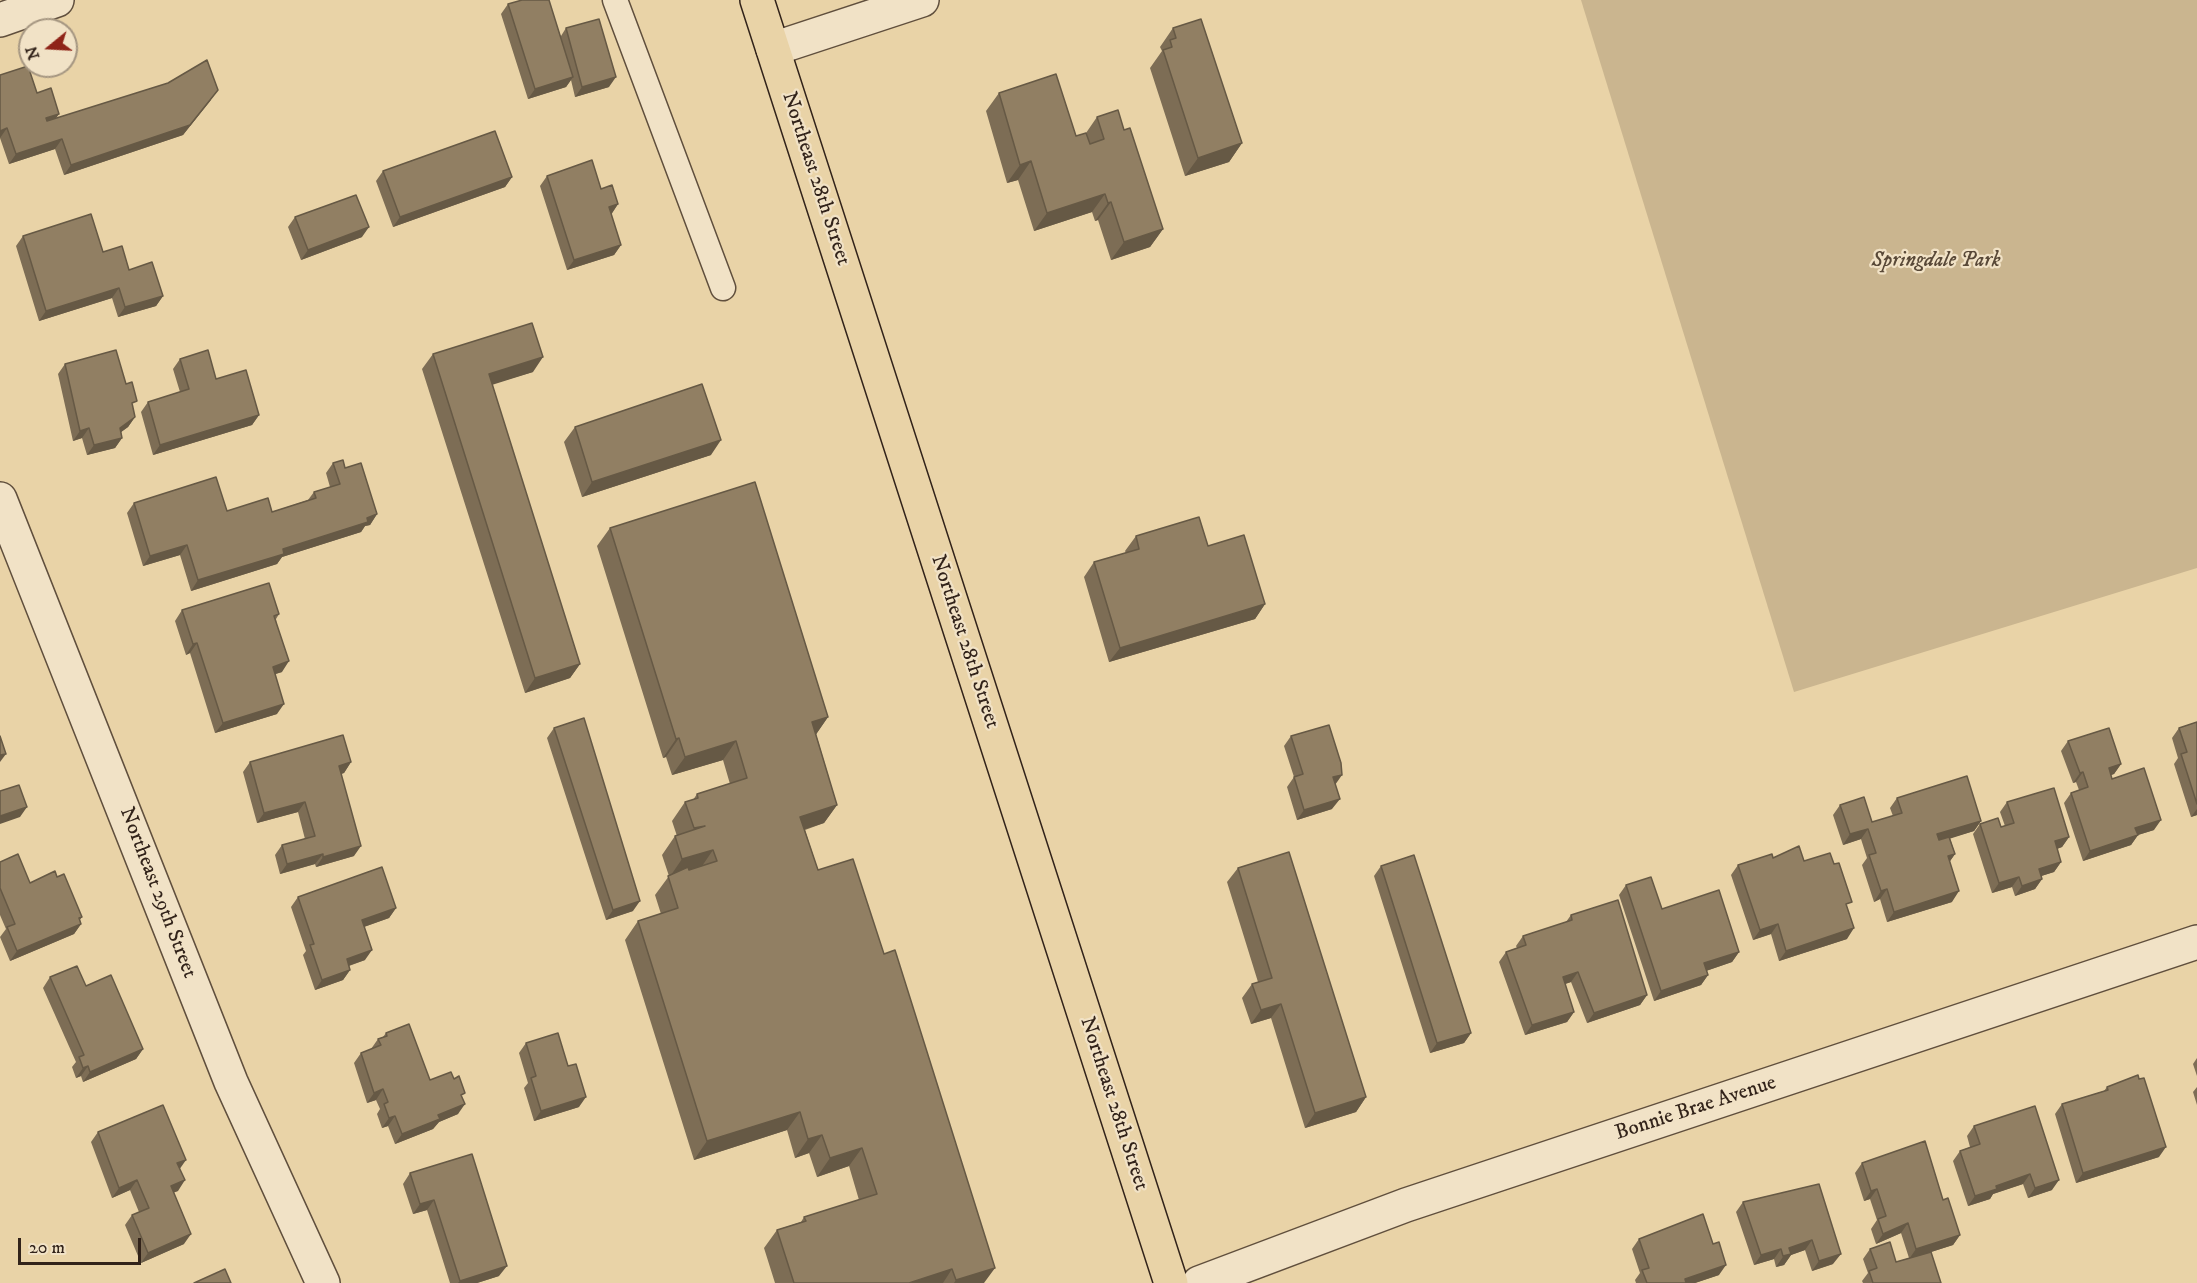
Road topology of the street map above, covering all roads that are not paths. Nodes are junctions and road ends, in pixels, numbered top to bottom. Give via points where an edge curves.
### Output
1 (57, 0) edge
2 (615, 0) edge
3 (757, 0) edge
4 (922, 0) edge
5 (0, 20) edge
6 (773, 50) junction
7 (723, 288) dead end
8 (0, 499) edge
9 (2197, 942) edge
10 (323, 1283) edge
11 (1171, 1283) edge
12 (1199, 1283) edge

1 - 5 street
2 - 7 lane
3 - 6 main road, Northeast 28th Street
4 - 6 street
6 - 11 main road, Northeast 28th Street
8 - 10 street, Northeast 29th Street via 231,1082
9 - 12 street, Bonnie Brae Avenue via 1406,1205

